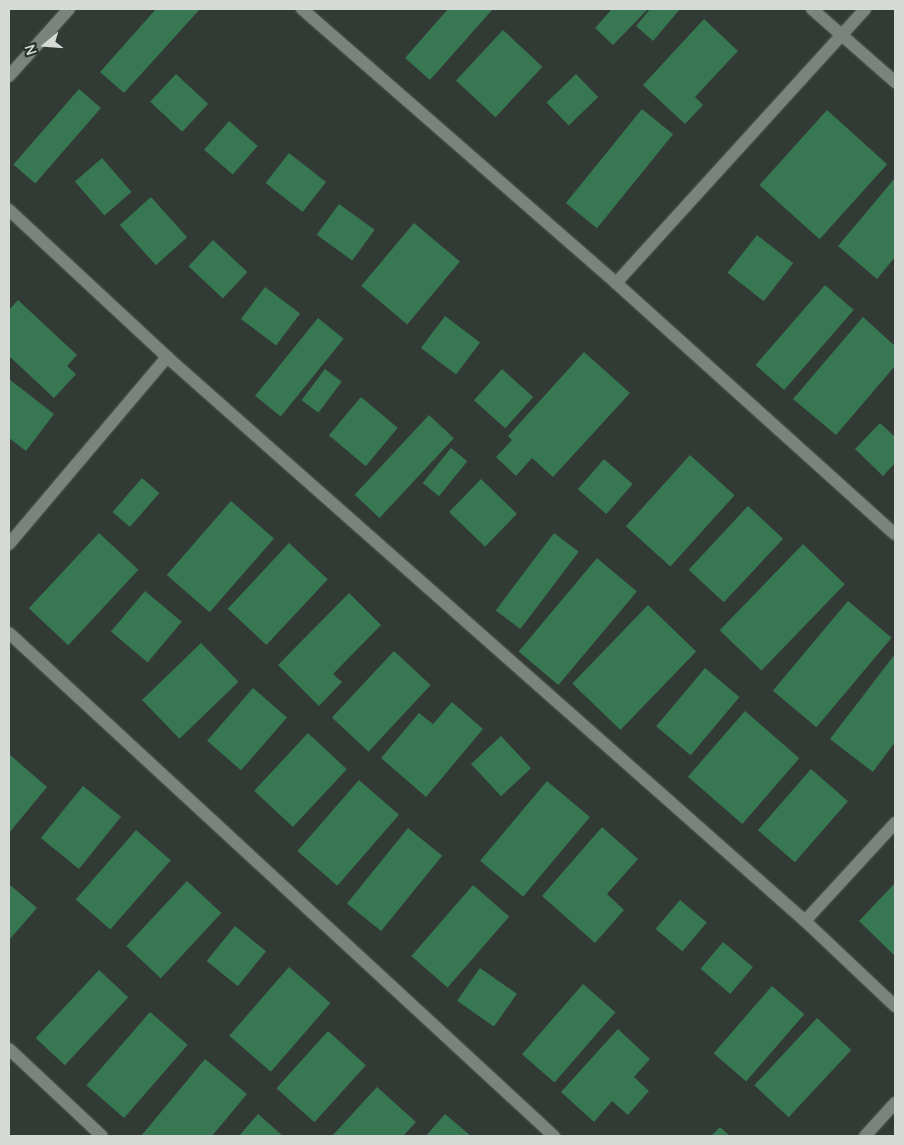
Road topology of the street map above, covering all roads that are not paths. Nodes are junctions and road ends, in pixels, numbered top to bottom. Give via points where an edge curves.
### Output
1 (70, 9) edge
2 (302, 9) edge
3 (812, 9) edge
4 (865, 9) edge
5 (841, 34) junction
6 (9, 76) edge
7 (895, 82) edge
8 (9, 210) edge
9 (616, 283) junction
10 (167, 357) junction
11 (895, 534) edge
12 (9, 544) edge
13 (9, 633) edge
14 (895, 824) edge
15 (805, 921) junction
16 (895, 1006) edge
17 (9, 1049) edge
18 (895, 1103) edge
19 (102, 1136) edge
20 (554, 1136) edge
21 (865, 1136) edge

1 - 6 street
2 - 9 street
3 - 5 street
4 - 5 street
5 - 7 street
5 - 9 street
8 - 10 street
9 - 11 street
10 - 12 street
10 - 15 street
13 - 20 street
14 - 15 street
15 - 16 street
17 - 19 street
18 - 21 street

